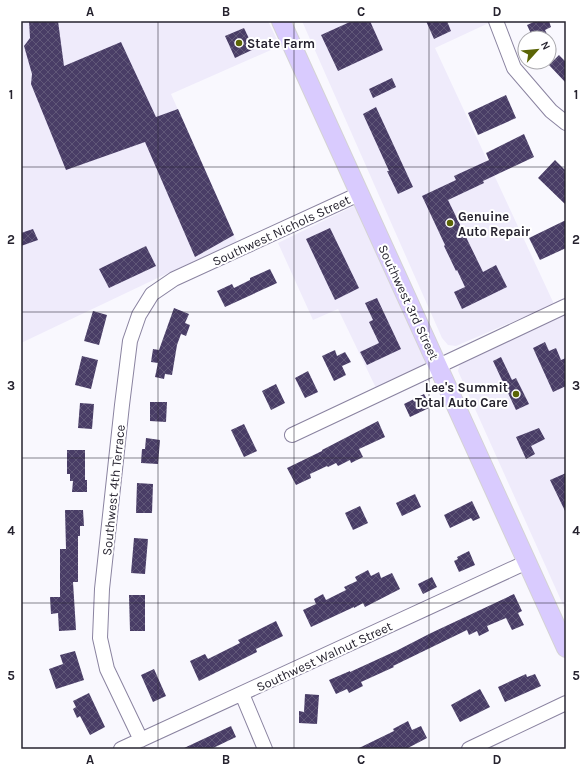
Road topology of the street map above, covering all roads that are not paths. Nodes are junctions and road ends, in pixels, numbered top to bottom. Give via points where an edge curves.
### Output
1 (281, 21) edge
2 (496, 21) edge
3 (566, 123) edge
4 (359, 194) junction
5 (203, 267) joint
6 (566, 306) edge
7 (438, 366) junction
8 (292, 435) dead end
9 (527, 562) junction
10 (566, 648) edge
11 (242, 694) junction
12 (566, 703) edge
13 (141, 740) junction
14 (121, 749) edge
15 (265, 749) edge
16 (469, 749) edge

1 - 4 main road, Southwest 3rd Street
2 - 3 street via 514,68 551,111
4 - 5 street, Southwest Nichols Street
4 - 7 main road, Southwest 3rd Street
5 - 13 street, Southwest 4th Terrace via 174,279 152,294 139,315 130,341 102,589 100,638 107,669
6 - 7 street
7 - 8 street
7 - 9 main road, Southwest 3rd Street
9 - 10 main road, Southwest 3rd Street
9 - 11 street, Southwest Walnut Street
11 - 13 street, Southwest Walnut Street
11 - 15 street
12 - 16 street
13 - 14 street, Southwest Walnut Street

